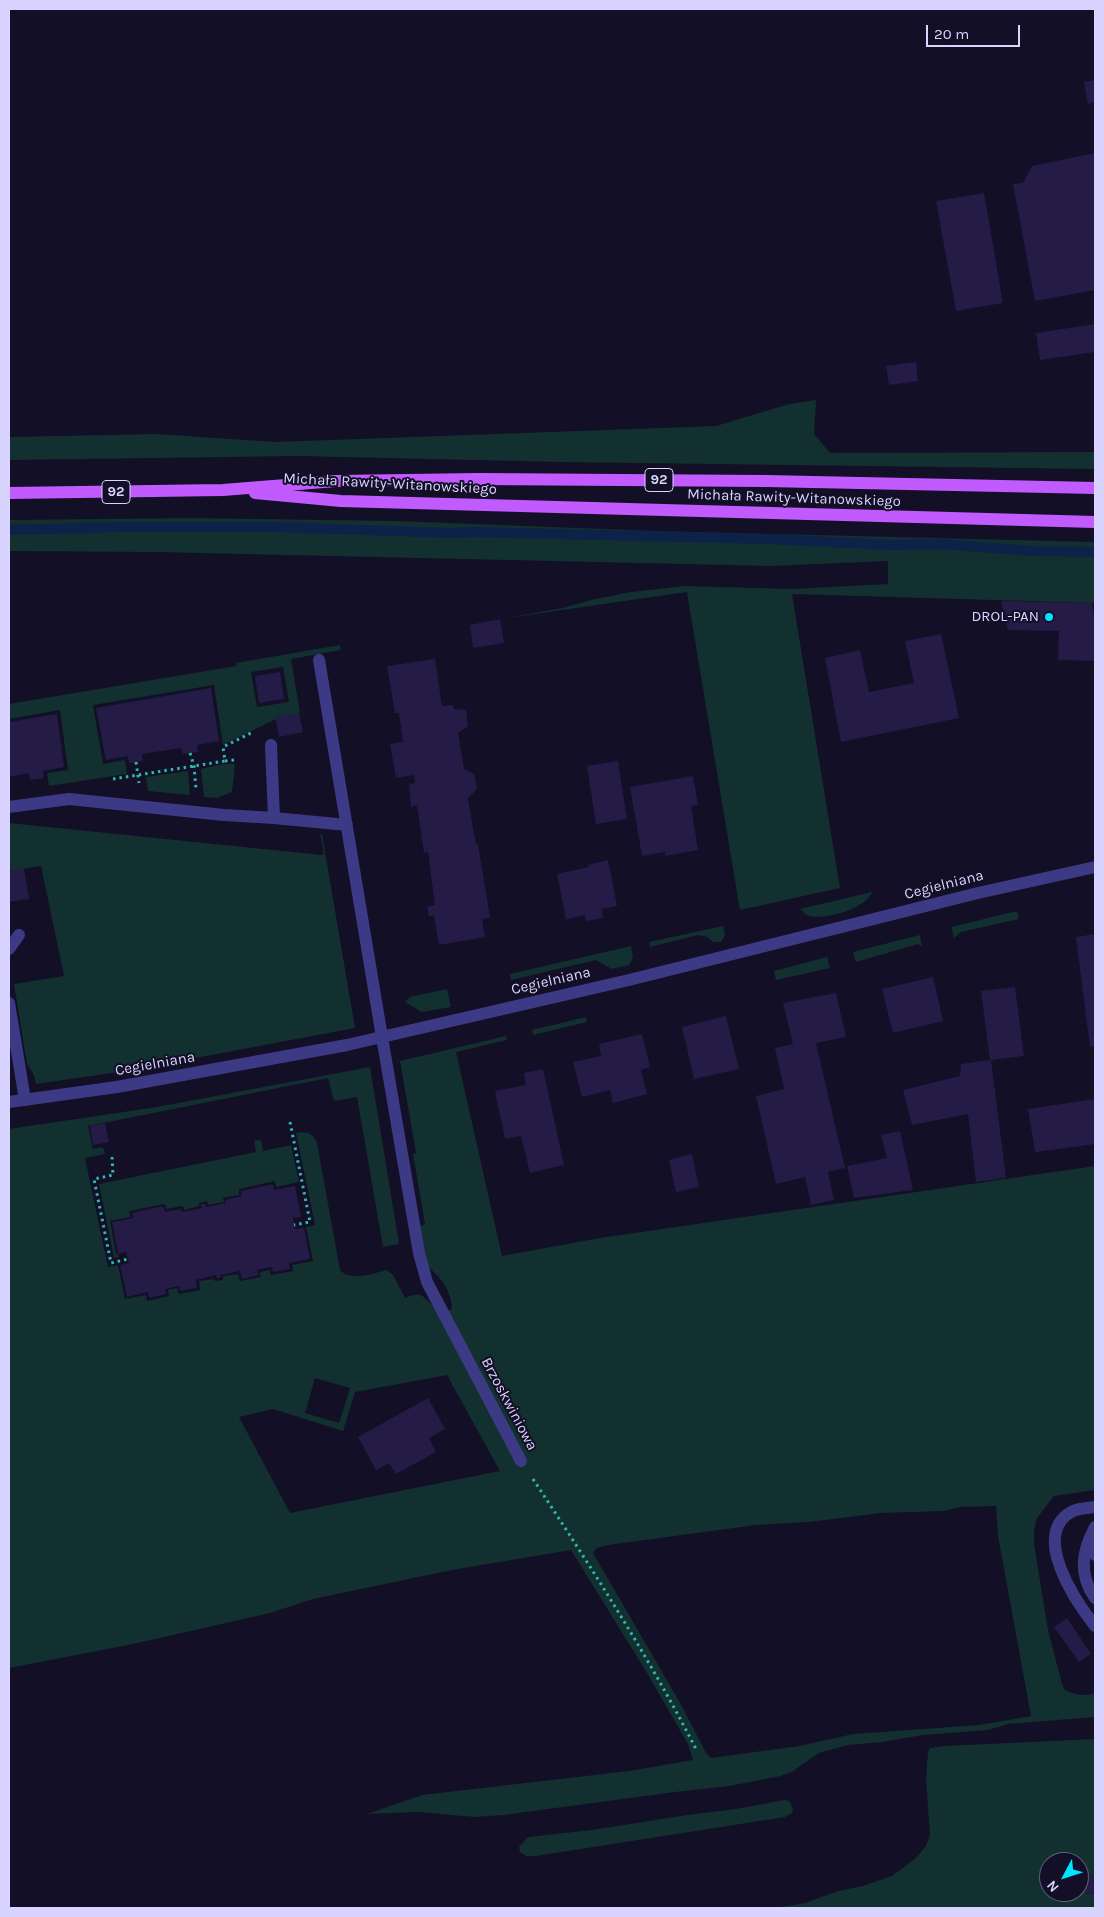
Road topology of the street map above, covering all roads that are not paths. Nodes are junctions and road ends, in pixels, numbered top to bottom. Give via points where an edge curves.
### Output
1 (1095, 488) edge
2 (222, 490) junction
3 (9, 493) edge
4 (1095, 522) edge
5 (319, 660) dead end
6 (271, 745) dead end
7 (9, 807) edge
8 (274, 818) junction
9 (346, 825) junction
10 (1095, 867) edge
11 (19, 935) dead end
12 (9, 949) edge
13 (9, 1003) edge
14 (382, 1037) junction
15 (24, 1100) junction
16 (9, 1102) edge
17 (522, 1461) road end
18 (1095, 1507) edge
19 (1095, 1527) edge
20 (1095, 1555) edge
21 (1095, 1598) edge
22 (1095, 1626) edge

1 - 2 main road, Michała Rawity-Witanowskiego / 92 via 479,479 336,480
2 - 3 main road, Michała Rawity-Witanowskiego / 92
2 - 4 main road, Michała Rawity-Witanowskiego / 92 via 341,501
5 - 9 street, Brzoskwiniowa
6 - 8 street
7 - 8 street via 69,799
8 - 9 street
9 - 14 street, Brzoskwiniowa
10 - 14 street, Cegielniana
11 - 12 street
13 - 15 street
14 - 15 street, Cegielniana via 117,1087
14 - 17 street, Brzoskwiniowa via 419,1253 427,1282
15 - 16 street, Cegielniana
18 - 22 street via 1077,1509 1068,1514 1060,1523 1055,1540 1064,1579
19 - 20 street
19 - 21 street via 1083,1558 1084,1574

